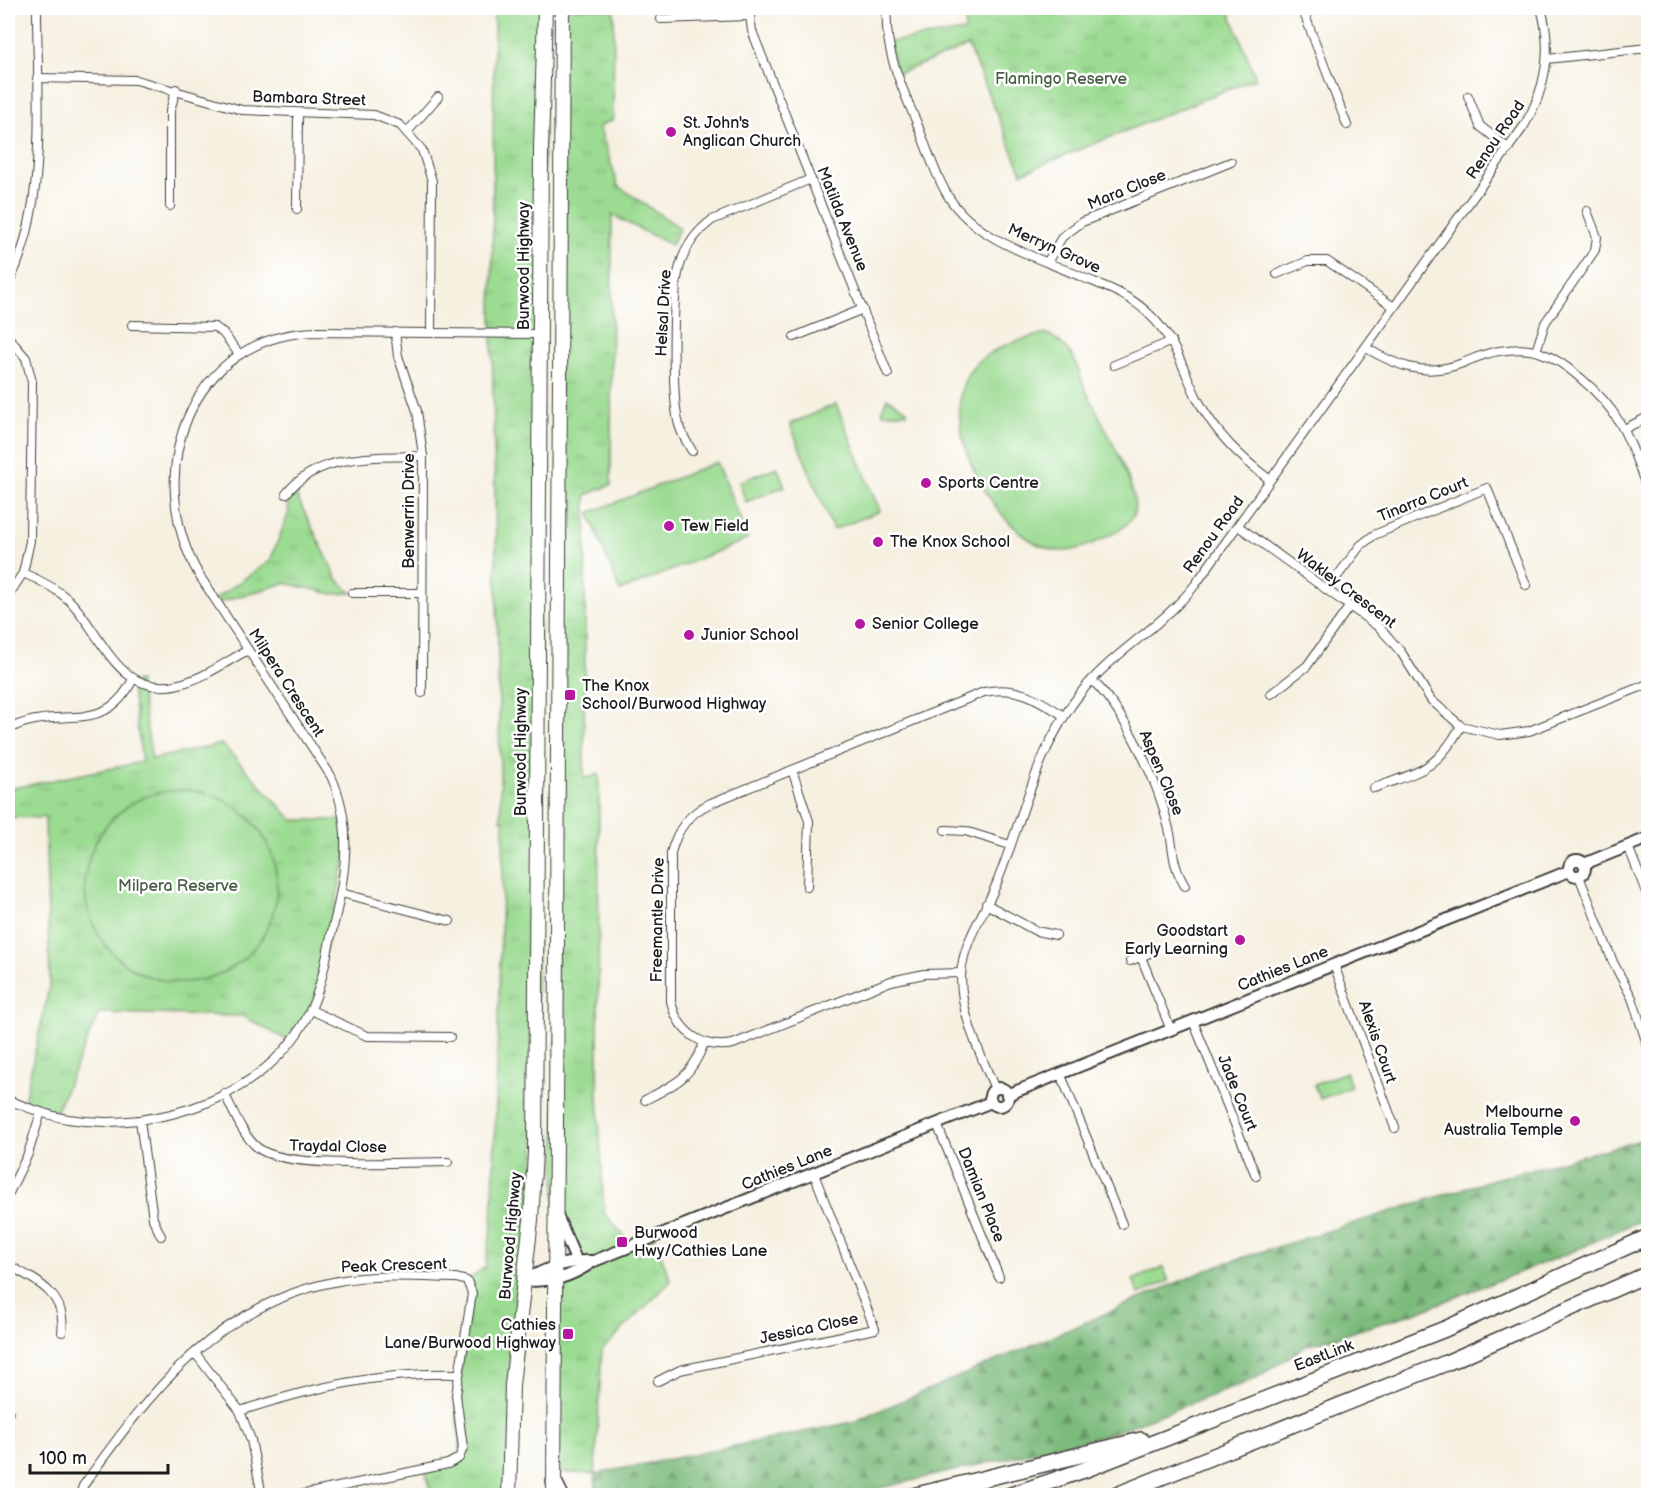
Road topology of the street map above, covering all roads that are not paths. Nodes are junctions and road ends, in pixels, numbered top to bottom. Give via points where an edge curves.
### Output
1 (37, 8) edge
2 (545, 8) edge
3 (562, 8) edge
4 (887, 8) edge
5 (1302, 8) edge
6 (1541, 8) edge
7 (748, 12) edge
8 (661, 20) dead end
9 (1648, 48) edge
10 (1547, 59) junction
11 (37, 78) junction
12 (176, 89) junction
13 (1468, 96) dead end
14 (438, 97) dead end
15 (298, 114) junction
16 (1347, 125) dead end
17 (408, 131) junction
18 (1509, 149) junction
19 (1231, 162) dead end
20 (811, 179) junction
21 (170, 206) dead end
22 (297, 209) dead end
23 (1587, 210) dead end
24 (1048, 261) junction
25 (1277, 274) dead end
26 (8, 284) edge
27 (1394, 307) junction
28 (863, 309) junction
29 (132, 325) dead end
30 (395, 332) junction
31 (431, 332) junction
32 (540, 334) junction
33 (8, 337) edge
34 (794, 337) dead end
35 (1172, 341) junction
36 (1366, 348) junction
37 (1536, 351) junction
38 (238, 354) junction
39 (1114, 365) dead end
40 (888, 374) dead end
41 (1648, 417) edge
42 (1624, 429) junction
43 (692, 451) dead end
44 (423, 456) junction
45 (1270, 480) junction
46 (1648, 491) edge
47 (286, 494) dead end
48 (1238, 526) junction
49 (23, 573) junction
50 (1526, 585) dead end
51 (1327, 590) junction
52 (352, 593) dead end
53 (422, 593) junction
54 (8, 596) edge
55 (1349, 607) junction
56 (248, 650) junction
57 (133, 679) junction
58 (1092, 680) junction
59 (1648, 684) edge
60 (422, 693) dead end
61 (1270, 694) dead end
62 (1065, 716) junction
63 (1461, 726) junction
64 (13, 727) dead end
65 (792, 770) junction
66 (1374, 788) dead end
67 (945, 830) dead end
68 (1648, 838) edge
69 (1010, 845) junction
70 (1628, 846) junction
71 (1584, 864) junction
72 (1569, 871) junction
73 (1579, 876) junction
74 (1185, 886) dead end
75 (807, 887) dead end
76 (341, 893) junction
77 (1648, 897) edge
78 (986, 904) junction
79 (450, 921) dead end
80 (1056, 935) dead end
81 (1152, 952) dead end
82 (1141, 957) junction
83 (1130, 961) dead end
84 (1334, 965) junction
85 (961, 973) junction
86 (310, 1010) junction
87 (1193, 1021) junction
88 (1171, 1030) junction
89 (450, 1037) dead end
90 (704, 1043) junction
91 (1648, 1047) edge
92 (1061, 1075) junction
93 (995, 1089) junction
94 (224, 1093) junction
95 (1008, 1095) junction
96 (8, 1100) edge
97 (645, 1100) dead end
98 (991, 1102) junction
99 (41, 1112) junction
100 (140, 1120) junction
101 (937, 1124) junction
102 (1395, 1128) dead end
103 (556, 1150) junction
104 (535, 1152) junction
105 (448, 1162) dead end
106 (814, 1174) junction
107 (1256, 1176) dead end
108 (8, 1195) edge
109 (555, 1210) junction
110 (1122, 1224) dead end
111 (161, 1236) dead end
112 (1648, 1237) edge
113 (576, 1260) junction
114 (594, 1261) junction
115 (8, 1265) edge
116 (555, 1265) junction
117 (1648, 1274) edge
118 (999, 1277) dead end
119 (524, 1281) junction
120 (555, 1281) junction
121 (62, 1332) dead end
122 (195, 1353) junction
123 (458, 1374) junction
124 (658, 1381) dead end
125 (240, 1410) junction
126 (1179, 1432) junction
127 (556, 1491) edge
128 (1120, 1494) edge
129 (80, 1496) edge
130 (262, 1496) edge
131 (296, 1496) edge
132 (509, 1496) edge
133 (913, 1496) edge
134 (1008, 1496) edge

1 - 11 street
2 - 32 highway, Burwood Highway
3 - 103 highway
4 - 24 street, Merryn Grove via 891,58 947,195 966,218 988,234
5 - 16 street
6 - 10 street, Renou Road
7 - 8 street
7 - 20 street, Matilda Avenue
9 - 10 street
10 - 18 street, Renou Road via 1538,100
11 - 12 street, Bambara Street via 125,79
11 - 26 street via 35,196 27,234
12 - 15 street, Bambara Street via 242,110
12 - 21 street via 170,108
13 - 18 street via 1480,126
14 - 17 street
15 - 17 street, Bambara Street via 374,115
15 - 22 street
17 - 31 street, Bambara Street via 425,156 432,181
18 - 27 street, Renou Road
19 - 24 street, Mara Close via 1082,222 1062,237
20 - 28 street, Matilda Avenue
20 - 43 street, Helsal Drive via 712,220 695,237 682,259 677,275 675,401 679,427
23 - 37 street via 1597,237 1595,250 1550,315
24 - 35 street, Merryn Grove via 1131,299
25 - 27 street via 1308,261 1327,261
27 - 36 street, Renou Road
28 - 34 street
28 - 40 street, Matilda Avenue
29 - 38 street via 215,327
30 - 31 street, Milpera Crescent
30 - 38 street, Milpera Crescent via 294,333 272,338
30 - 44 street, Benwerrin Drive via 398,356 417,411
31 - 32 street, Milpera Crescent
32 - 104 highway, Burwood Highway
33 - 49 street via 26,358 32,382 31,531
35 - 39 street
35 - 45 street, Merryn Grove via 1211,423 1235,453
36 - 37 street via 1400,366 1420,371 1450,367 1497,351
36 - 45 street, Renou Road
37 - 42 street via 1561,364 1588,386
38 - 56 street, Milpera Crescent via 212,377 189,412 179,445 177,501 183,540 193,564
41 - 42 street
42 - 46 street
44 - 47 street via 334,463 300,481
44 - 53 street, Benwerrin Drive
45 - 48 street, Renou Road
48 - 51 street, Wakley Crescent
48 - 58 street, Renou Road via 1173,610
49 - 54 street
49 - 57 street via 52,587 69,601 113,660
50 - 51 street, Tinarra Court via 1486,488 1374,535 1360,546
51 - 55 street, Wakley Crescent
52 - 53 street
53 - 60 street, Benwerrin Drive
55 - 61 street via 1303,670
55 - 63 street, Wakley Crescent via 1386,635 1431,700
56 - 57 street via 182,684 157,686
56 - 76 street, Milpera Crescent via 337,789 346,842
57 - 64 street via 119,702 106,711 32,719
58 - 62 street, Renou Road
58 - 74 street, Aspen Close via 1112,701 1143,760 1164,811 1173,864
59 - 63 street, Wakley Crescent via 1529,731 1500,735
62 - 65 street, Freemantle Drive via 1030,694 990,691
62 - 69 street, Renou Road via 1038,763
63 - 66 street via 1441,758
65 - 75 street via 809,821
65 - 90 street, Freemantle Drive via 701,808 685,821 673,843 671,1001 683,1028
67 - 69 street via 965,831
68 - 70 street
69 - 78 street, Renou Road
70 - 71 street
70 - 77 street
71 - 72 street via 1572,861
71 - 73 street via 1585,872
72 - 73 street
72 - 84 street, Cathies Lane
73 - 91 street via 1613,962 1632,998
76 - 79 street
76 - 86 street, Milpera Crescent
78 - 80 street via 1036,931
78 - 85 street, Renou Road via 970,936
81 - 82 street
82 - 83 street
82 - 88 street
84 - 87 street, Cathies Lane
84 - 102 street, Alexis Court
85 - 90 street via 899,978 740,1042 726,1046
85 - 93 street, Renou Road via 965,1012
86 - 89 street via 367,1036
86 - 94 street, Milpera Crescent via 296,1034 274,1058
87 - 88 street, Cathies Lane
87 - 107 street, Jade Court
88 - 92 street, Cathies Lane
90 - 97 street via 685,1077
92 - 95 street, Cathies Lane
92 - 110 street
93 - 95 street via 1003,1089
93 - 98 street via 990,1093
94 - 100 street, Milpera Crescent via 172,1114
94 - 105 street, Traydal Close via 247,1136 272,1157 301,1162
95 - 98 street via 1003,1105
96 - 99 street, Milpera Crescent
98 - 101 street, Cathies Lane
99 - 100 street, Milpera Crescent via 79,1121
99 - 108 street via 28,1154
100 - 111 street via 153,1219
101 - 106 street, Cathies Lane
101 - 118 street, Damian Place
103 - 104 highway
103 - 109 highway
104 - 119 highway, Burwood Highway
106 - 114 street, Cathies Lane
106 - 124 street, Jessica Close via 875,1329 680,1370
109 - 113 street
109 - 116 highway
112 - 126 highway, EastLink via 1445,1329
113 - 114 street, Cathies Lane
113 - 116 street, Cathies Lane
114 - 120 street, Cathies Lane
115 - 121 street via 51,1293 62,1315
116 - 119 street, Cathies Lane
116 - 120 highway
117 - 128 highway via 1446,1363
119 - 120 street, Cathies Lane
119 - 132 highway, Burwood Highway via 512,1385
120 - 127 highway
122 - 123 street, Peak Crescent via 258,1309 316,1286 361,1278 456,1278 468,1283 472,1293
122 - 125 street
122 - 129 street, Peak Crescent via 141,1406 83,1486
123 - 125 street via 376,1376
123 - 131 street, Peak Crescent via 456,1400 463,1448 456,1461
125 - 130 street
126 - 133 highway
126 - 134 highway, EastLink

